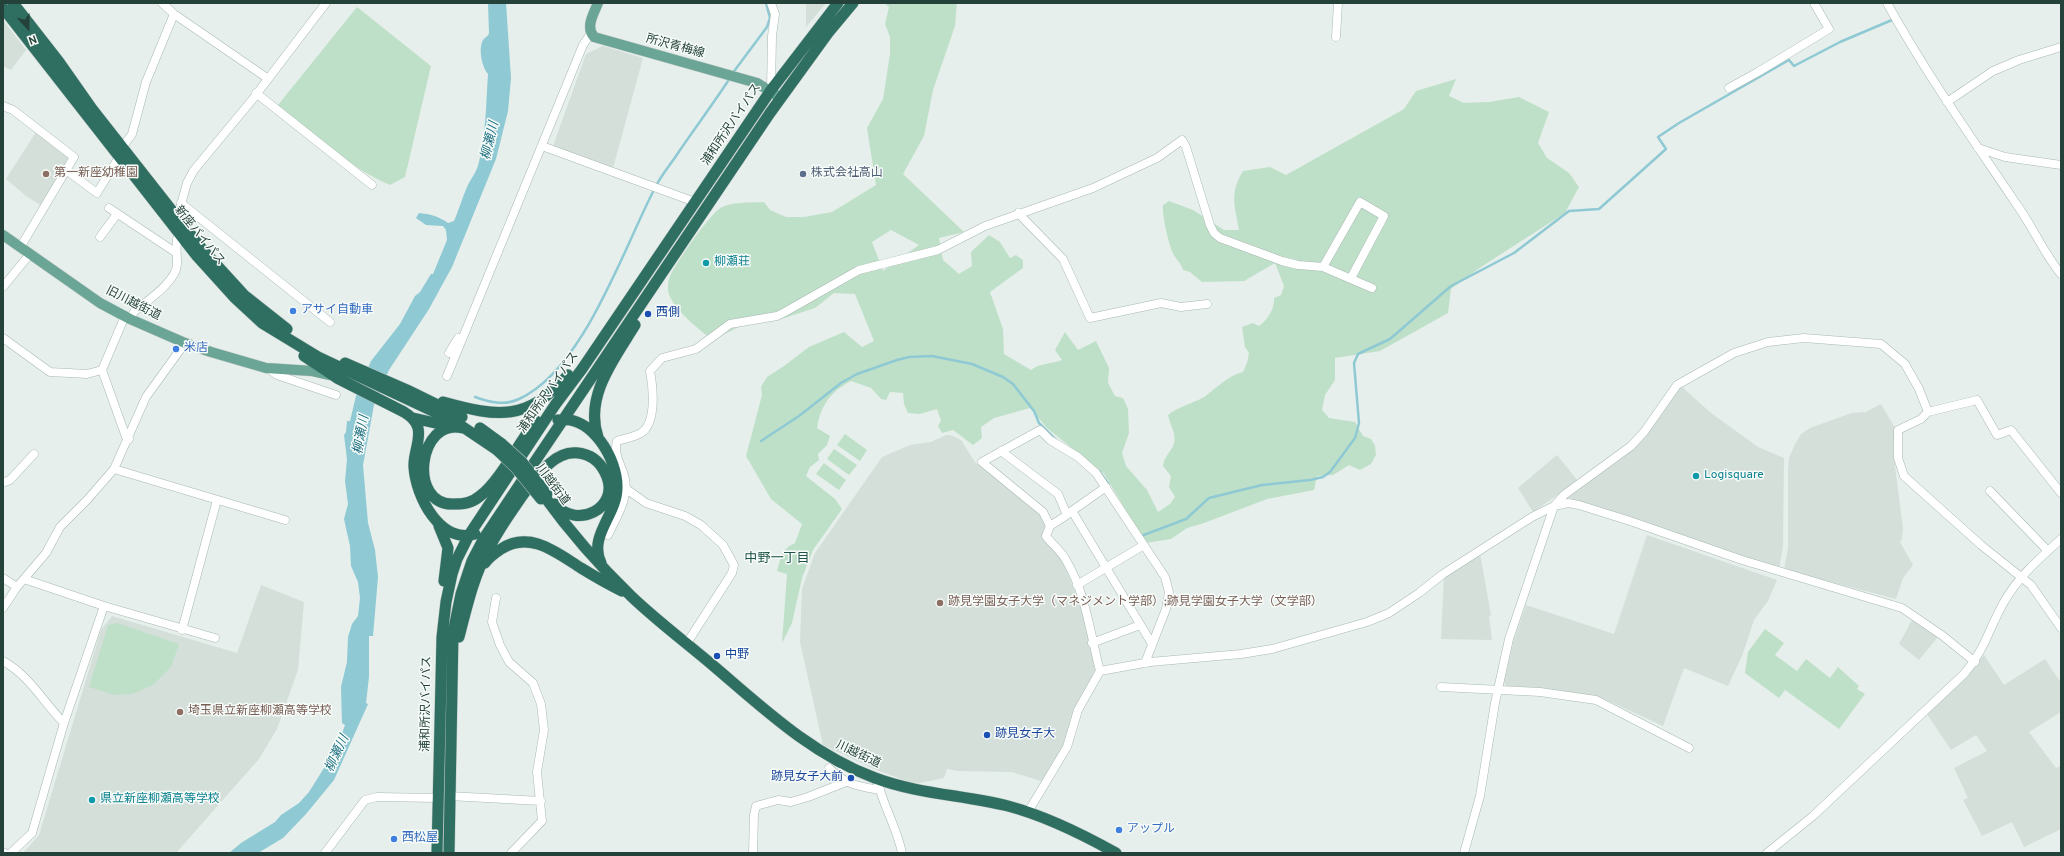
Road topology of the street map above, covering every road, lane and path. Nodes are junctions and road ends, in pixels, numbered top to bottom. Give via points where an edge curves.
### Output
1 (13, 3) edge
2 (162, 3) edge
3 (598, 3) edge
4 (771, 3) edge
5 (838, 3) edge
6 (852, 3) edge
7 (1338, 3) edge
8 (1814, 3) edge
9 (1887, 3) edge
10 (322, 4) edge
11 (3, 8) edge
12 (174, 14) junction
13 (591, 33) junction
14 (1336, 37) dead end
15 (2061, 47) edge
16 (268, 78) junction
17 (1729, 88) dead end
18 (771, 90) junction
19 (256, 93) junction
20 (781, 98) junction
21 (1947, 102) junction
22 (3, 106) edge
23 (542, 146) junction
24 (1978, 148) junction
25 (121, 153) junction
26 (2061, 165) edge
27 (66, 170) junction
28 (372, 186) dead end
29 (695, 202) junction
30 (109, 208) dead end
31 (1018, 213) junction
32 (117, 214) junction
33 (3, 235) edge
34 (100, 237) dead end
35 (177, 239) dead end
36 (21, 246) junction
37 (678, 249) junction
38 (175, 252) junction
39 (30, 254) junction
40 (1323, 267) junction
41 (2061, 274) edge
42 (1352, 278) junction
43 (3, 287) edge
44 (1372, 288) dead end
45 (635, 289) junction
46 (1207, 304) dead end
47 (127, 317) junction
48 (330, 322) dead end
49 (468, 322) junction
50 (262, 323) junction
51 (3, 338) edge
52 (185, 343) junction
53 (449, 353) dead end
54 (347, 365) junction
55 (266, 368) junction
56 (102, 370) junction
57 (447, 376) dead end
58 (568, 376) junction
59 (340, 380) junction
60 (336, 395) dead end
61 (413, 395) junction
62 (434, 410) junction
63 (1928, 412) junction
64 (409, 415) junction
65 (563, 419) junction
66 (454, 427) junction
67 (473, 433) junction
68 (129, 439) junction
69 (599, 439) junction
70 (500, 447) junction
71 (1001, 451) junction
72 (34, 454) dead end
73 (538, 457) junction
74 (114, 469) junction
75 (507, 476) junction
76 (3, 481) edge
77 (1106, 487) junction
78 (625, 488) junction
79 (1990, 491) dead end
80 (2061, 493) edge
81 (544, 496) junction
82 (217, 500) junction
83 (1554, 506) junction
84 (1070, 513) junction
85 (285, 520) dead end
86 (438, 522) junction
87 (1050, 526) junction
88 (469, 535) junction
89 (608, 535) dead end
90 (2061, 539) edge
91 (1144, 545) junction
92 (2048, 551) junction
93 (604, 568) junction
94 (1107, 568) junction
95 (479, 573) junction
96 (2021, 577) junction
97 (3, 578) edge
98 (24, 580) junction
99 (1077, 585) junction
100 (18, 587) junction
101 (628, 595) junction
102 (496, 598) dead end
103 (4, 605) edge
104 (104, 606) junction
105 (1140, 625) junction
106 (2061, 628) edge
107 (182, 630) junction
108 (215, 638) dead end
109 (687, 643) junction
110 (1092, 643) junction
111 (1152, 644) junction
112 (3, 661) edge
113 (1975, 662) junction
114 (1145, 663) junction
115 (452, 666) junction
116 (1100, 671) junction
117 (1440, 687) dead end
118 (1498, 690) junction
119 (440, 694) junction
120 (64, 722) junction
121 (1689, 748) dead end
122 (848, 766) junction
123 (829, 768) dead end
124 (877, 779) junction
125 (844, 781) junction
126 (880, 790) junction
127 (444, 797) junction
128 (541, 801) junction
129 (1028, 812) junction
130 (11, 853) edge
131 (325, 853) edge
132 (437, 853) edge
133 (449, 853) edge
134 (511, 853) edge
135 (753, 853) edge
136 (902, 853) edge
137 (1116, 853) edge
138 (1464, 853) edge
139 (1767, 853) edge

1 - 25 highway, 新座バイパス
2 - 12 street
3 - 13 main road via 590,25
4 - 18 street via 775,14
5 - 18 highway, 浦和所沢バイパス
6 - 20 highway, 浦和所沢バイパス
7 - 14 street
8 - 17 street via 1829,29
9 - 21 street
10 - 16 street
11 - 25 highway, 新座バイパス
12 - 16 street
12 - 25 street via 146,82 132,134
13 - 18 main road, 所沢青梅線 via 600,40 757,83
13 - 23 street via 583,45
15 - 21 street via 2019,60 1993,72
16 - 19 street
18 - 20 main road, 所沢青梅線
18 - 29 highway, 浦和所沢バイパス
19 - 28 street
19 - 48 street via 194,170 187,183 181,205
20 - 37 highway, 浦和所沢バイパス
21 - 24 street
22 - 27 street via 13,110 74,158
23 - 29 street
23 - 49 street
24 - 26 street via 2005,157
24 - 41 street
25 - 27 street via 97,193
25 - 50 highway, 新座バイパス via 197,256
25 - 54 highway, 新座バイパス via 244,295 288,330
27 - 36 street
29 - 45 highway, 浦和所沢バイパス
30 - 32 street
31 - 40 street via 1093,188 1157,158 1182,140 1210,225 1217,235 1237,246 1282,261
31 - 46 street via 1063,259 1090,318 1161,303 1181,307
31 - 78 street via 938,250 859,270 777,316 730,324 696,349 662,358 650,371 655,401 646,428 640,434 616,441 614,451 624,475
32 - 34 street
32 - 38 street
33 - 36 main road, 旧川越街道
35 - 38 street
36 - 39 main road, 旧川越街道
37 - 65 highway, 浦和所沢バイパス
37 - 69 highway via 599,391 593,413
38 - 47 street via 175,275
39 - 43 street
39 - 47 main road, 旧川越街道 via 100,303
40 - 42 street
40 - 42 street via 1360,202 1384,216
42 - 44 street
45 - 58 highway
45 - 75 highway, 浦和所沢バイパス
47 - 52 main road, 旧川越街道
47 - 56 street
49 - 53 street
49 - 57 street
50 - 54 highway, 新座バイパス via 318,357
50 - 59 highway via 284,342
51 - 56 street via 50,372 87,374
52 - 55 main road, 旧川越街道
52 - 68 street via 146,397
54 - 61 highway, 新座バイパス
55 - 59 main road, 旧川越街道 via 312,371
55 - 60 street via 277,375
56 - 68 street via 126,438
58 - 61 highway via 544,399 520,411 504,413 473,410
58 - 66 highway via 490,487 467,504 451,504 438,500 424,480 423,468 428,446 439,433
59 - 64 highway
61 - 62 highway, 新座バイパス
61 - 70 highway via 465,419
62 - 67 highway, 川越街道
62 - 70 highway, 川越街道 via 473,428
63 - 80 street via 1977,400 1997,435 2010,430
63 - 83 street via 1905,364 1880,344 1804,338 1768,342 1734,353 1678,386 1631,446 1564,495
63 - 96 street via 1921,419 1898,430 1898,458 1904,476
64 - 66 highway
64 - 86 highway via 416,423 419,434 414,465 416,480 422,498
65 - 69 highway via 582,423
65 - 73 highway, 浦和所沢バイパス
65 - 75 highway via 546,426
66 - 67 highway
67 - 70 highway, 川越街道
68 - 74 street
69 - 93 highway via 611,461 617,487 614,504 597,542 599,558
70 - 81 highway, 川越街道, bridge via 516,468
71 - 77 street via 1040,430 1050,440 1078,457 1096,473
71 - 84 street via 1058,494
71 - 87 street via 982,462 1043,512
72 - 76 street via 10,480
73 - 88 highway via 521,476 490,523 484,529
73 - 115 highway, 浦和所沢バイパス via 484,538 465,578 457,609
74 - 82 street
74 - 98 street via 60,527 46,553
75 - 88 highway, 浦和所沢バイパス
77 - 84 street
77 - 91 street
78 - 89 street via 621,506
78 - 109 street via 646,502 685,516 701,525 723,545 734,565 732,573
79 - 92 street
81 - 93 highway, 川越街道 via 573,535
81 - 95 highway via 564,512 578,517 595,512 604,503 608,492 604,469 589,455 578,452 558,457 541,472 489,547
81 - 101 highway, 川越街道 via 582,552
82 - 85 street
82 - 107 street
83 - 113 street via 1568,503 1579,505 1742,560 1902,608
83 - 114 street via 1532,517 1443,574 1388,613 1367,622 1272,649
83 - 118 street via 1509,639
84 - 87 street
84 - 94 street
86 - 88 highway via 452,533
86 - 119 highway via 445,537 448,554 437,632
87 - 99 street via 1046,536 1065,559
88 - 119 highway, 浦和所沢バイパス via 457,559 446,602
90 - 92 street
91 - 94 street
91 - 111 street via 1165,577 1169,592 1166,609
92 - 96 street
93 - 101 highway, 川越街道
94 - 99 street
94 - 105 street
95 - 101 highway via 492,556 507,545 533,542 556,552
95 - 115 highway via 469,596
96 - 106 street via 2031,586
96 - 113 street via 2003,603
97 - 100 street
98 - 100 street
98 - 104 street
99 - 110 street via 1088,614
100 - 103 street
101 - 109 highway, 川越街道
102 - 128 street via 492,622 500,645 509,662 533,684 541,704 544,730 538,772
104 - 107 street
104 - 120 street
105 - 110 street
105 - 111 street
107 - 108 street
109 - 122 highway, 川越街道 via 791,730
110 - 116 street
111 - 114 street
112 - 120 street via 31,683
113 - 139 street via 1813,816
114 - 116 street
115 - 127 highway, 浦和所沢バイパス
116 - 129 street via 1078,710 1067,747
117 - 118 street
118 - 121 street via 1540,692 1596,700
118 - 138 street via 1480,796
119 - 127 highway, 浦和所沢バイパス
120 - 130 street via 32,833
122 - 124 highway, 川越街道
122 - 125 street
123 - 125 street
124 - 126 street
124 - 129 highway, 川越街道
125 - 126 street via 854,786
125 - 135 street via 791,802 778,800 756,806
126 - 136 street via 893,820
127 - 128 street
127 - 131 street via 377,797 365,800
127 - 132 highway, 浦和所沢バイパス
127 - 133 highway, 浦和所沢バイパス
128 - 134 street via 542,821
129 - 137 highway, 川越街道 via 1083,835

